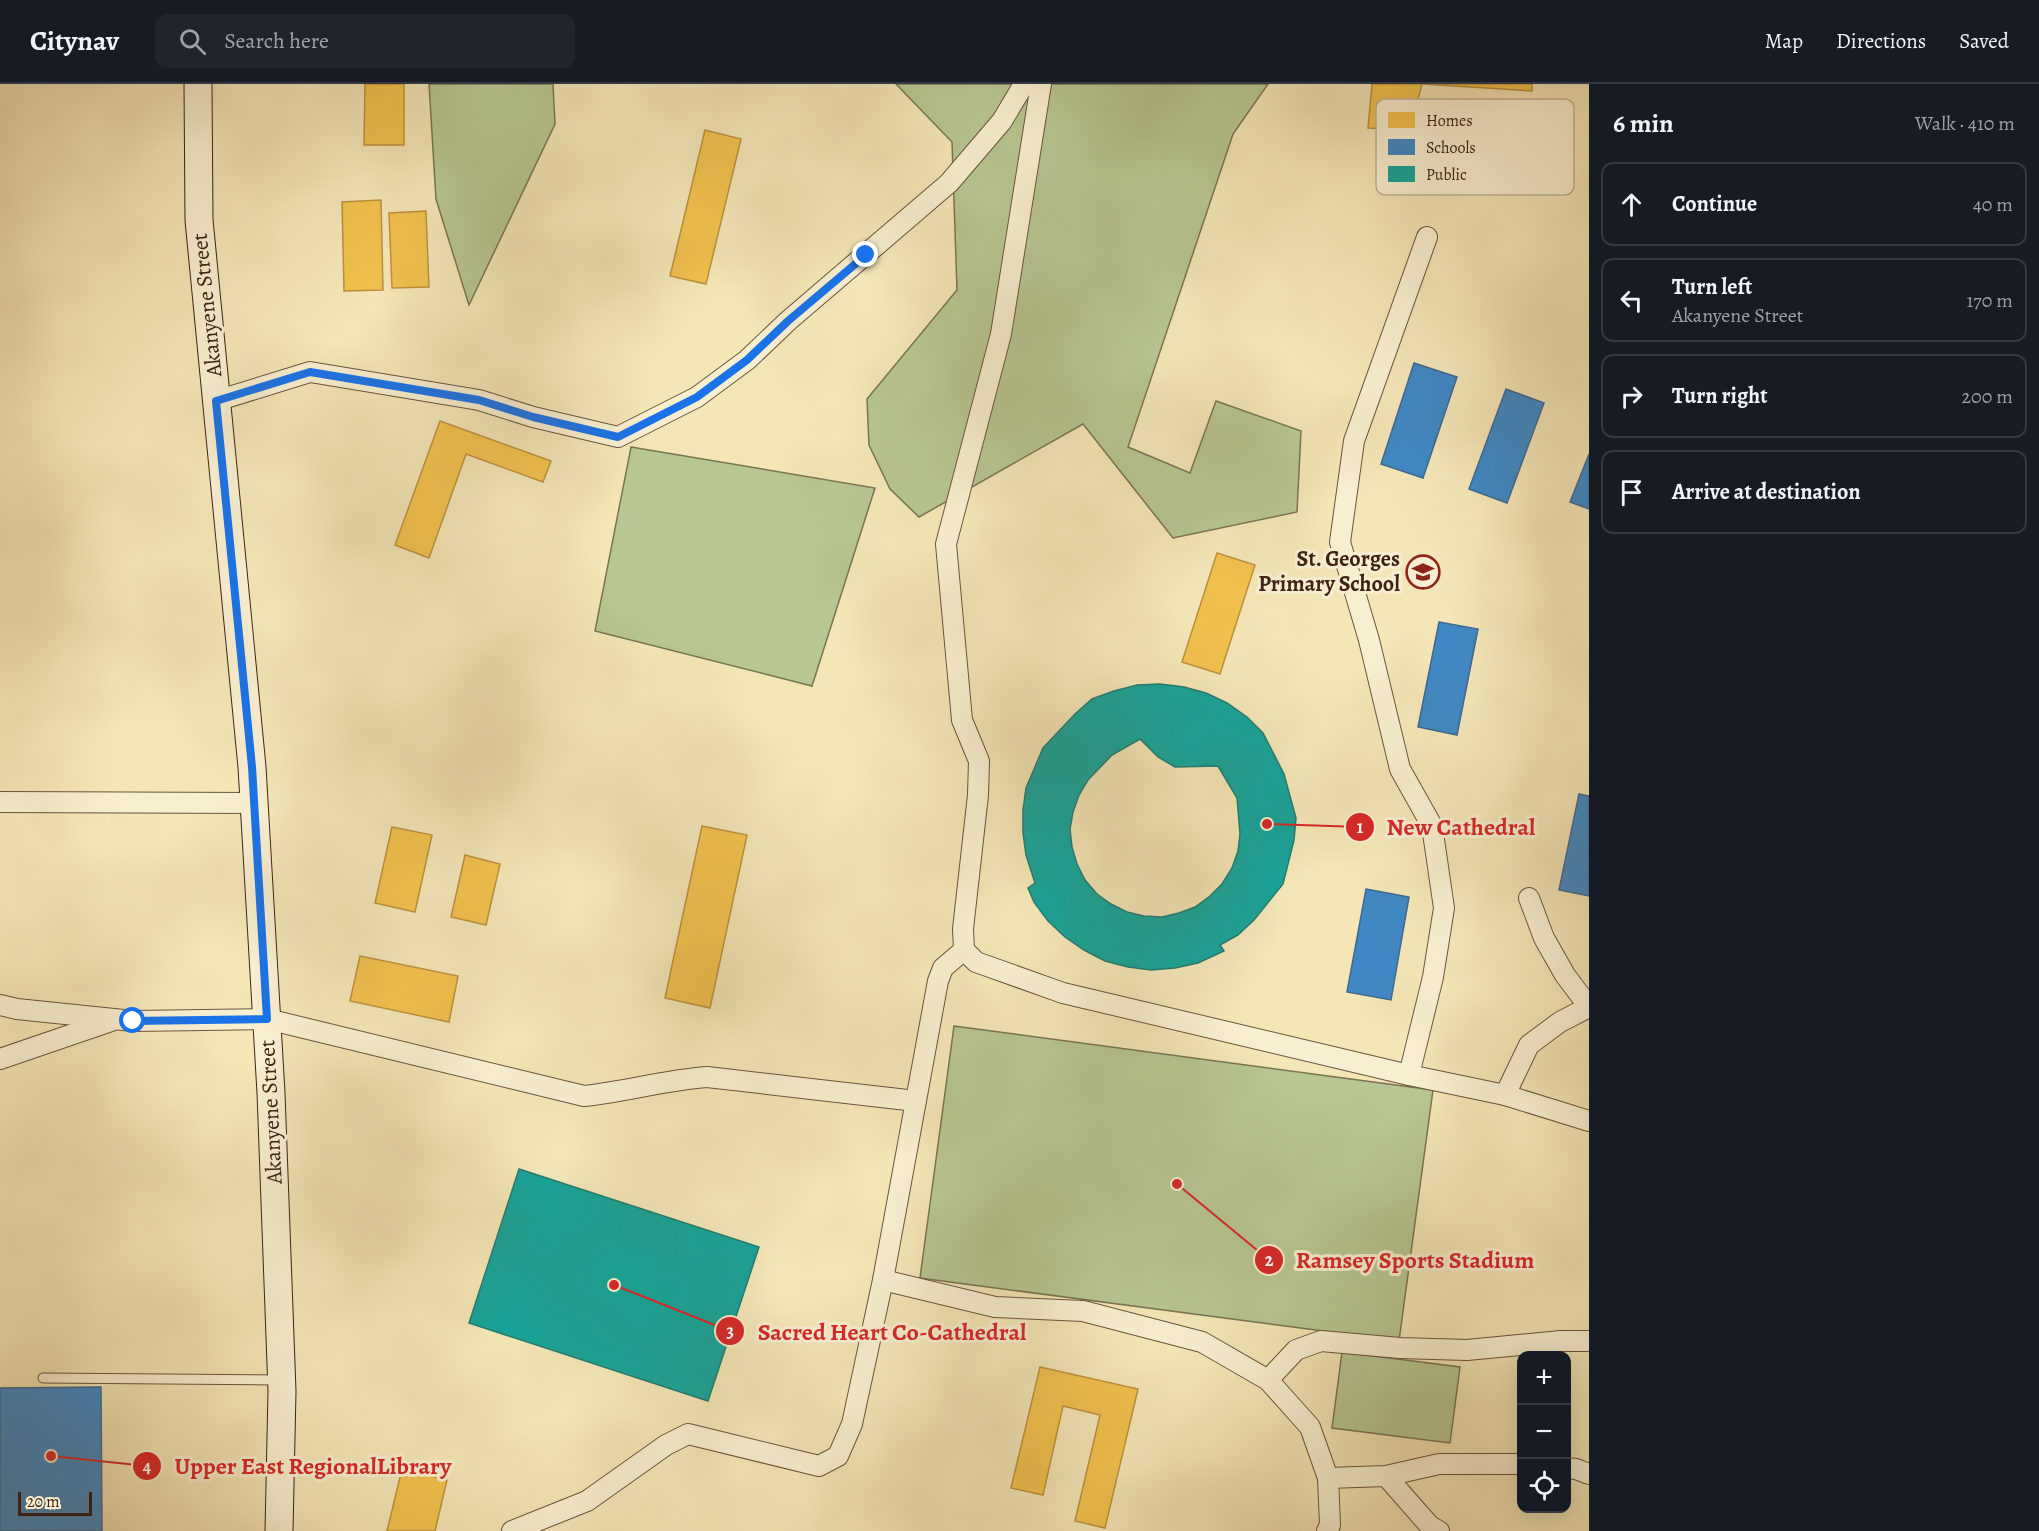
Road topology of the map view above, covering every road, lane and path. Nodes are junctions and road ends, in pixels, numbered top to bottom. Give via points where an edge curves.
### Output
1 (198, 84) edge
2 (1024, 84) edge
3 (1041, 84) edge
4 (1427, 237) dead end
5 (216, 401) junction
6 (0, 802) edge
7 (254, 803) junction
8 (1529, 898) dead end
9 (964, 950) junction
10 (0, 1005) edge
11 (1589, 1007) edge
12 (267, 1019) junction
13 (117, 1020) junction
14 (0, 1059) edge
15 (1409, 1075) junction
16 (1505, 1095) junction
17 (916, 1101) junction
18 (1589, 1121) edge
19 (883, 1280) junction
20 (1589, 1341) edge
21 (43, 1378) dead end
22 (282, 1380) junction
23 (1268, 1380) junction
24 (1517, 1464) edge
25 (1571, 1468) edge
26 (1589, 1474) edge
27 (1386, 1476) junction
28 (1328, 1478) junction
29 (279, 1531) edge
30 (512, 1531) edge
31 (1327, 1531) edge
32 (1439, 1531) edge

1 - 5 street, Akanyene Street via 199,220
2 - 5 street via 1002,121 949,183 747,360 697,397 618,437 479,400 310,372
3 - 9 street via 1001,334 946,544 962,720 979,761
4 - 15 street via 1354,441 1340,542 1400,769 1432,826 1444,908 1433,977
5 - 7 street, Akanyene Street
6 - 7 street
7 - 12 street, Akanyene Street
8 - 11 street via 1544,938
9 - 15 street via 976,962 1063,993
9 - 17 street via 943,968 938,981
10 - 13 street
11 - 16 street via 1529,1045
12 - 13 street
12 - 17 street via 584,1096 706,1077
12 - 22 street, Akanyene Street
13 - 14 street
15 - 16 street
16 - 18 street
17 - 19 street
19 - 23 street via 994,1307 1083,1311 1202,1342
19 - 30 street via 852,1424 838,1456 819,1466 688,1434 587,1501
20 - 23 street via 1467,1350 1321,1341 1296,1350
21 - 22 lane
22 - 29 street, Akanyene Street
23 - 28 street via 1311,1427
24 - 27 street via 1439,1464
25 - 26 street
27 - 28 street
27 - 32 street via 1430,1526
28 - 31 street

